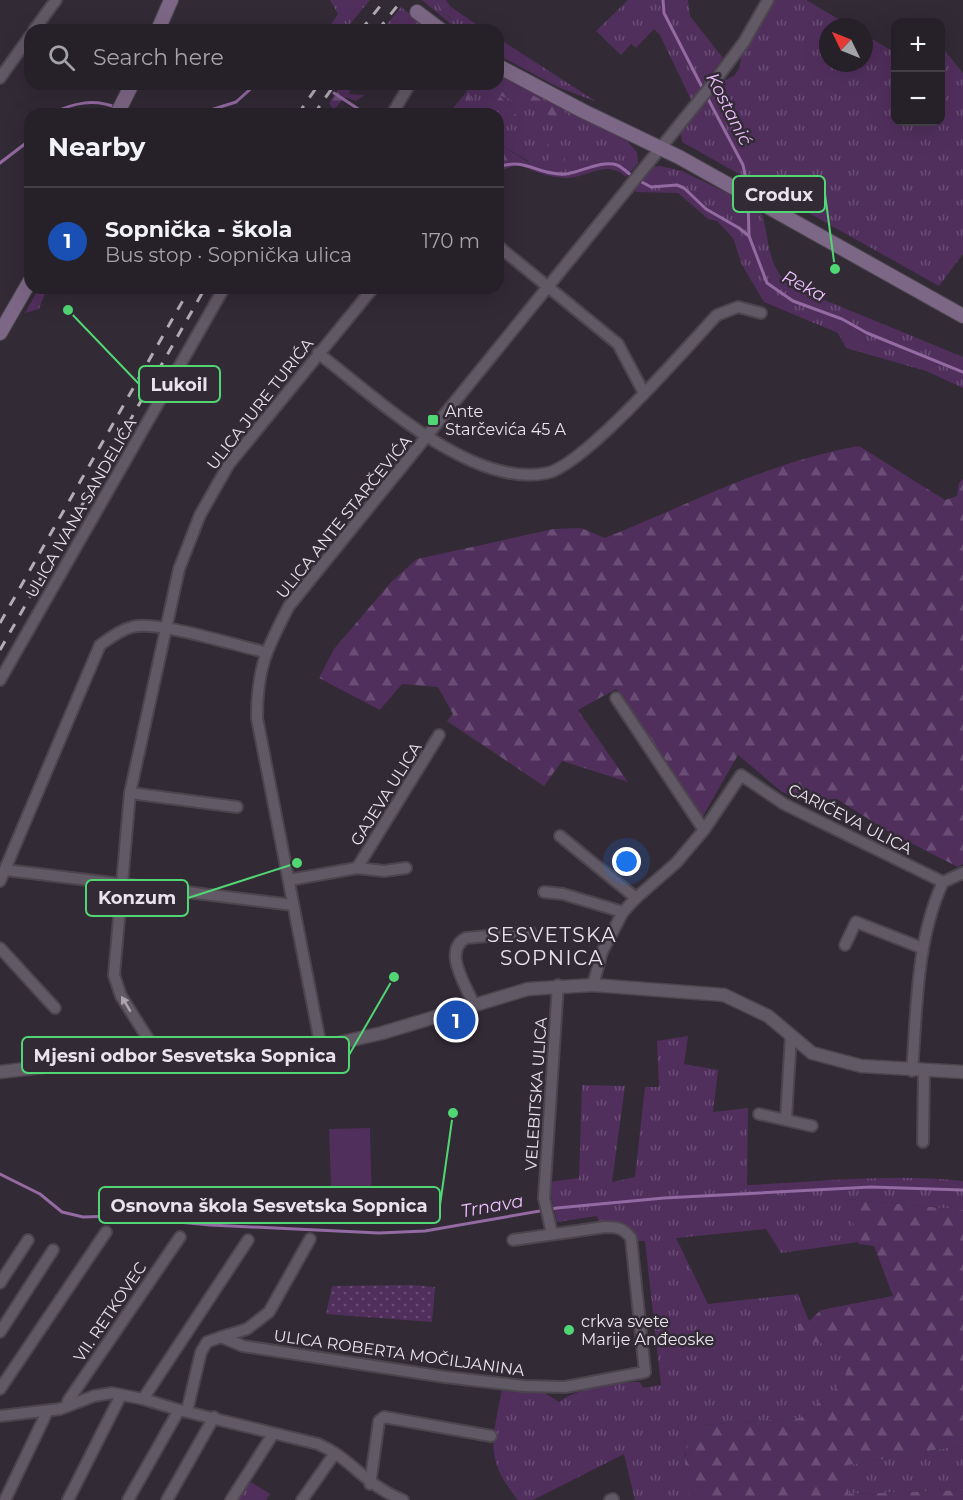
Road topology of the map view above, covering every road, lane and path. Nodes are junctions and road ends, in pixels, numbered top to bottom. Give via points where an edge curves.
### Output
1 (56, 0) edge
2 (171, 0) edge
3 (768, 0) edge
4 (417, 12) dead end
5 (38, 24) edge
6 (161, 24) edge
7 (433, 24) edge
8 (24, 44) edge
9 (504, 69) edge
10 (0, 78) edge
11 (129, 90) edge
12 (406, 90) edge
13 (120, 108) edge
14 (396, 108) edge
15 (660, 148) junction
16 (504, 251) edge
17 (549, 287) junction
18 (24, 291) edge
19 (221, 294) edge
20 (368, 294) edge
21 (760, 313) dead end
22 (963, 316) edge
23 (0, 333) edge
24 (318, 353) junction
25 (644, 393) junction
26 (428, 437) junction
27 (164, 628) junction
28 (265, 652) junction
29 (0, 680) edge
30 (616, 698) dead end
31 (439, 735) dead end
32 (130, 793) junction
33 (237, 807) dead end
34 (704, 830) junction
35 (560, 836) dead end
36 (357, 868) junction
37 (405, 868) dead end
38 (6, 870) junction
39 (963, 873) edge
40 (289, 880) junction
41 (0, 881) edge
42 (943, 882) junction
43 (121, 885) junction
44 (544, 892) dead end
45 (636, 898) junction
46 (293, 905) junction
47 (623, 912) junction
48 (530, 932) dead end
49 (844, 945) dead end
50 (0, 948) edge
51 (922, 948) junction
52 (593, 985) junction
53 (558, 986) junction
54 (474, 1005) junction
55 (55, 1008) dead end
56 (791, 1035) junction
57 (321, 1047) junction
58 (157, 1053) junction
59 (918, 1071) junction
60 (0, 1072) edge
61 (963, 1072) edge
62 (759, 1114) dead end
63 (786, 1119) junction
64 (812, 1126) dead end
65 (923, 1142) dead end
66 (106, 1232) dead end
67 (552, 1234) junction
68 (180, 1237) dead end
69 (310, 1239) dead end
70 (28, 1240) dead end
71 (248, 1240) dead end
72 (513, 1240) dead end
73 (53, 1250) dead end
74 (0, 1282) edge
75 (0, 1332) edge
76 (221, 1337) junction
77 (0, 1389) edge
78 (121, 1395) junction
79 (143, 1399) junction
80 (68, 1406) junction
81 (183, 1411) junction
82 (47, 1412) junction
83 (0, 1416) edge
84 (214, 1417) junction
85 (273, 1434) junction
86 (491, 1436) dead end
87 (335, 1453) junction
88 (370, 1484) junction
89 (380, 1496) edge
90 (5, 1500) edge
91 (68, 1500) edge
92 (128, 1500) edge
93 (166, 1500) edge
94 (231, 1500) edge
95 (302, 1500) edge
96 (403, 1500) edge

1 - 5 street
2 - 6 main road
3 - 15 street, ULICA ANTE STARČEVIĆA via 744,42
4 - 7 main road
8 - 10 street
9 - 15 main road
11 - 13 main road
12 - 14 street
15 - 17 street, ULICA ANTE STARČEVIĆA
15 - 22 main road
16 - 17 street
17 - 25 street via 618,344
17 - 26 street, ULICA ANTE STARČEVIĆA
18 - 23 main road
19 - 29 street, ULICA IVANA SANDELIĆA
20 - 24 street, ULICA JURE TURIĆA
21 - 25 street via 738,307 717,315
24 - 26 street
24 - 27 street, ULICA JURE TURIĆA via 229,464 196,524 179,569
25 - 26 street via 588,448 548,473 513,474 487,467
26 - 28 street, ULICA ANTE STARČEVIĆA via 289,606
27 - 28 street
27 - 32 street, ULICA JURE TURIĆA
27 - 38 street via 135,626 100,645
28 - 40 street, ULICA ANTE STARČEVIĆA via 257,687 257,718
30 - 34 street
31 - 36 street, GAJEVA ULICA
32 - 33 street
32 - 43 street, ULICA JURE TURIĆA
34 - 42 street, CARIĆEVA ULICA via 741,775 784,804
34 - 45 street, CARIĆEVA ULICA via 676,863
35 - 45 street
36 - 37 street, GAJEVA ULICA
36 - 40 street, GAJEVA ULICA
38 - 41 street
38 - 43 street
39 - 42 street
40 - 46 street, ULICA ANTE STARČEVIĆA
42 - 51 street
43 - 46 street
58 -> 43 street, ULICA JURE TURIĆA via 121,996 114,975
44 - 47 street
45 - 47 street, CARIĆEVA ULICA
46 - 57 street, ULICA ANTE STARČEVIĆA
47 - 52 street, CARIĆEVA ULICA via 602,952
48 - 54 street via 458,942 454,951 456,962
49 - 51 street via 856,922
50 - 55 street
51 - 59 street
52 - 53 street
52 - 56 street via 724,995 768,1016
53 - 54 street via 528,989
53 - 67 street, VELEBITSKA ULICA via 546,1205
54 - 57 street
56 - 59 street via 812,1053 861,1066
56 - 63 street
57 - 58 street
58 - 60 street
59 - 61 street
59 - 65 street
62 - 63 street
63 - 64 street
66 - 77 street
67 - 72 street
67 - 76 street, ULICA ROBERTA MOČILJANINA via 617,1227 631,1238 645,1372 566,1387 524,1386 243,1346
68 - 80 street, VII. RETKOVEC
69 - 76 street, ULICA ROBERTA MOČILJANINA via 269,1312 247,1329
70 - 74 street
71 - 79 street
73 - 75 street
76 - 81 street, ULICA ROBERTA MOČILJANINA via 207,1342 201,1352
78 - 79 street
78 - 80 street via 104,1394
78 - 91 street
79 - 81 street
80 - 82 street
81 - 84 street
81 - 92 street
82 - 83 street
82 - 90 street
84 - 85 street
84 - 93 street
85 - 87 street via 318,1444
85 - 94 street
86 - 88 street via 384,1417 379,1421
87 - 88 street
87 - 95 street
88 - 89 street
89 - 96 street

